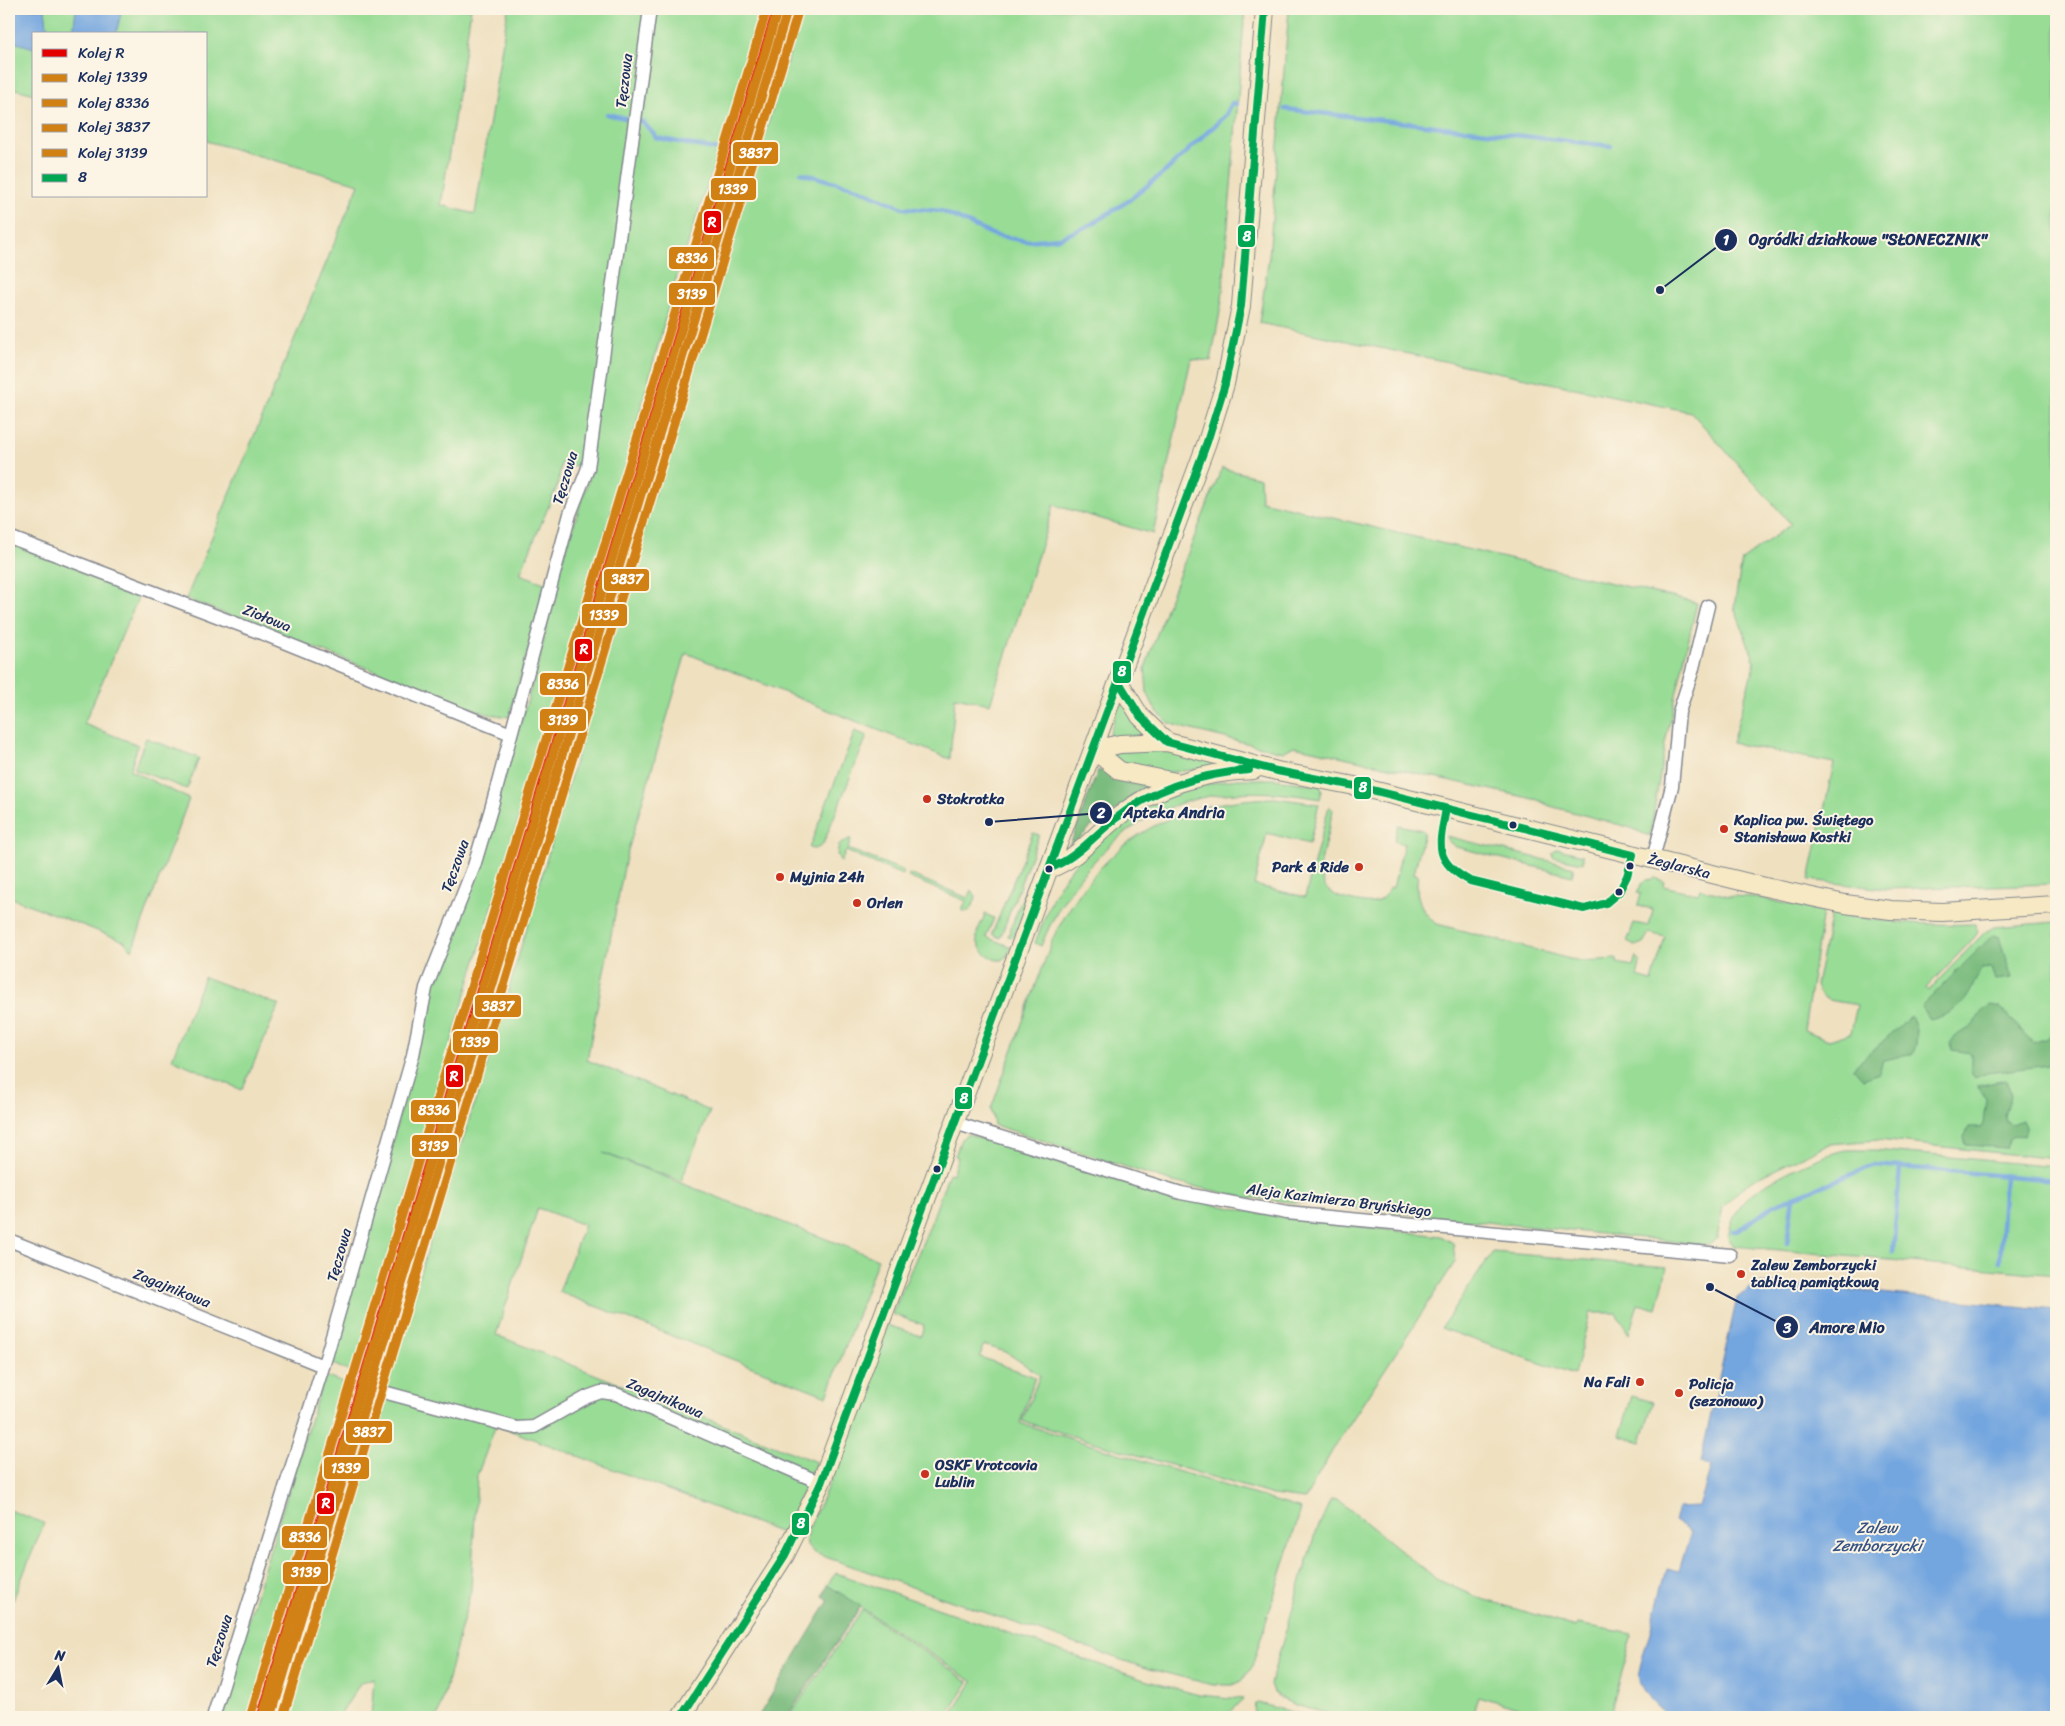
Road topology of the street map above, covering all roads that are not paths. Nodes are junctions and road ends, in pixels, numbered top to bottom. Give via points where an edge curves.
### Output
1 (650, 9) edge
2 (1265, 9) edge
3 (9, 536) edge
4 (1708, 606) dead end
5 (1119, 682) junction
6 (511, 734) junction
7 (1167, 742) junction
8 (1094, 750) junction
9 (1277, 771) junction
10 (1176, 782) junction
11 (1653, 859) junction
12 (1051, 868) junction
13 (2056, 905) edge
14 (955, 1123) junction
15 (9, 1240) edge
16 (1730, 1255) dead end
17 (323, 1366) junction
18 (380, 1391) dead end
19 (821, 1483) junction
20 (213, 1717) edge
21 (681, 1717) edge

1 - 6 street, Tęczowa via 588,468 570,514
2 - 5 street via 1243,289 1232,352 1207,442
3 - 6 street, Ziołowa
4 - 11 street via 1679,712 1672,786
5 - 7 street, Żeglarska via 1140,716
5 - 8 street
6 - 17 street, Tęczowa via 474,866 426,988 413,1055
7 - 8 street, Żeglarska via 1120,744
7 - 9 street, Żeglarska
8 - 10 street, Żeglarska via 1120,772
8 - 12 street
9 - 10 street, Żeglarska via 1219,772
9 - 11 street, Żeglarska via 1360,787
10 - 12 street, Żeglarska via 1138,802 1066,862
11 - 13 street, Żeglarska via 1810,897 1891,910 1956,912
12 - 14 street
14 - 16 street, Aleja Kazimierza Bryńskiego via 1181,1193 1231,1204 1287,1213
14 - 19 street
15 - 17 street, Zagajnikowa
17 - 20 street, Tęczowa
18 - 19 street, Zagajnikowa via 517,1428 534,1428 601,1392 616,1394
19 - 21 street via 788,1550

